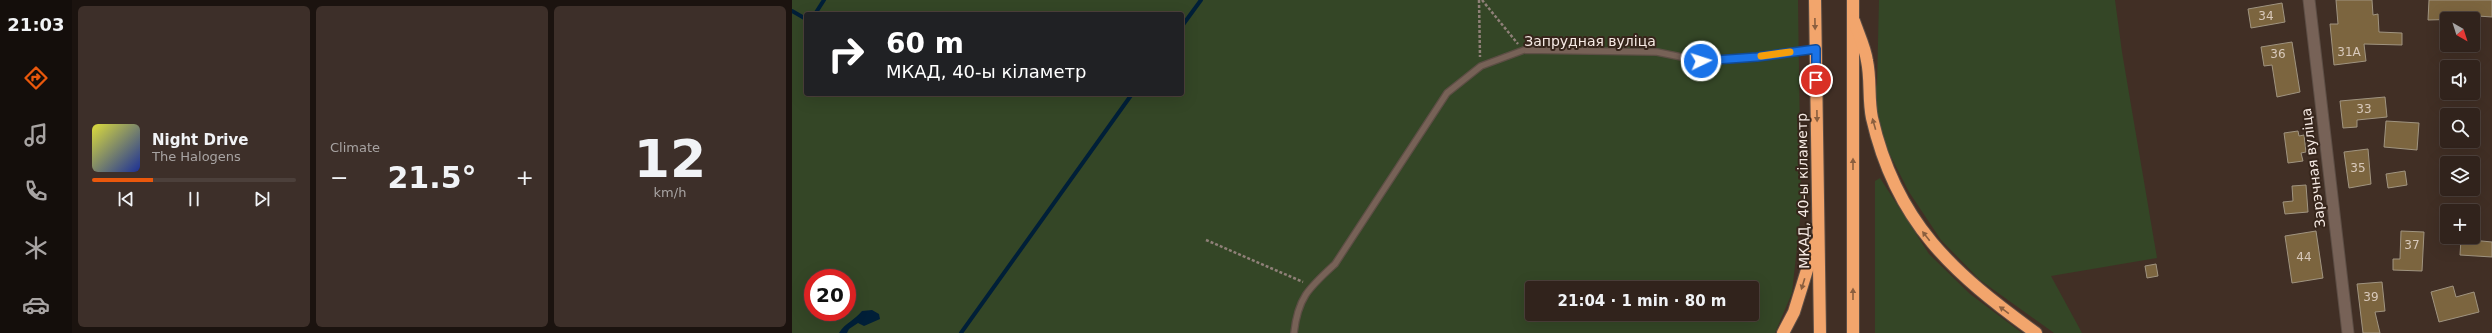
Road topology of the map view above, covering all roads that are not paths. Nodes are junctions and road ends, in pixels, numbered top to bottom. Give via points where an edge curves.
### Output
1 (1815, 0) edge
2 (1853, 0) edge
3 (2309, 0) edge
4 (1854, 20) junction
5 (1816, 49) junction
6 (1819, 233) junction
7 (1294, 333) edge
8 (1783, 333) edge
9 (1820, 333) edge
10 (1853, 333) edge
11 (2036, 333) edge
12 (2348, 333) edge

1 -> 5 highway, МКАД, 40-ы кіламетр
2 - 4 highway
3 - 12 street, Зарэчная вуліца
10 -> 4 highway
11 -> 4 highway via 1968,281 1932,243 1912,216 1880,145 1872,117 1867,61
5 -> 6 highway, МКАД, 40-ы кіламетр
5 - 7 lane, Запрудная вуліца via 1701,61 1657,52 1524,50 1480,66 1447,93 1335,264 1311,286 1297,311
6 -> 8 highway via 1794,312
6 - 9 highway, МКАД, 40-ы кіламетр

